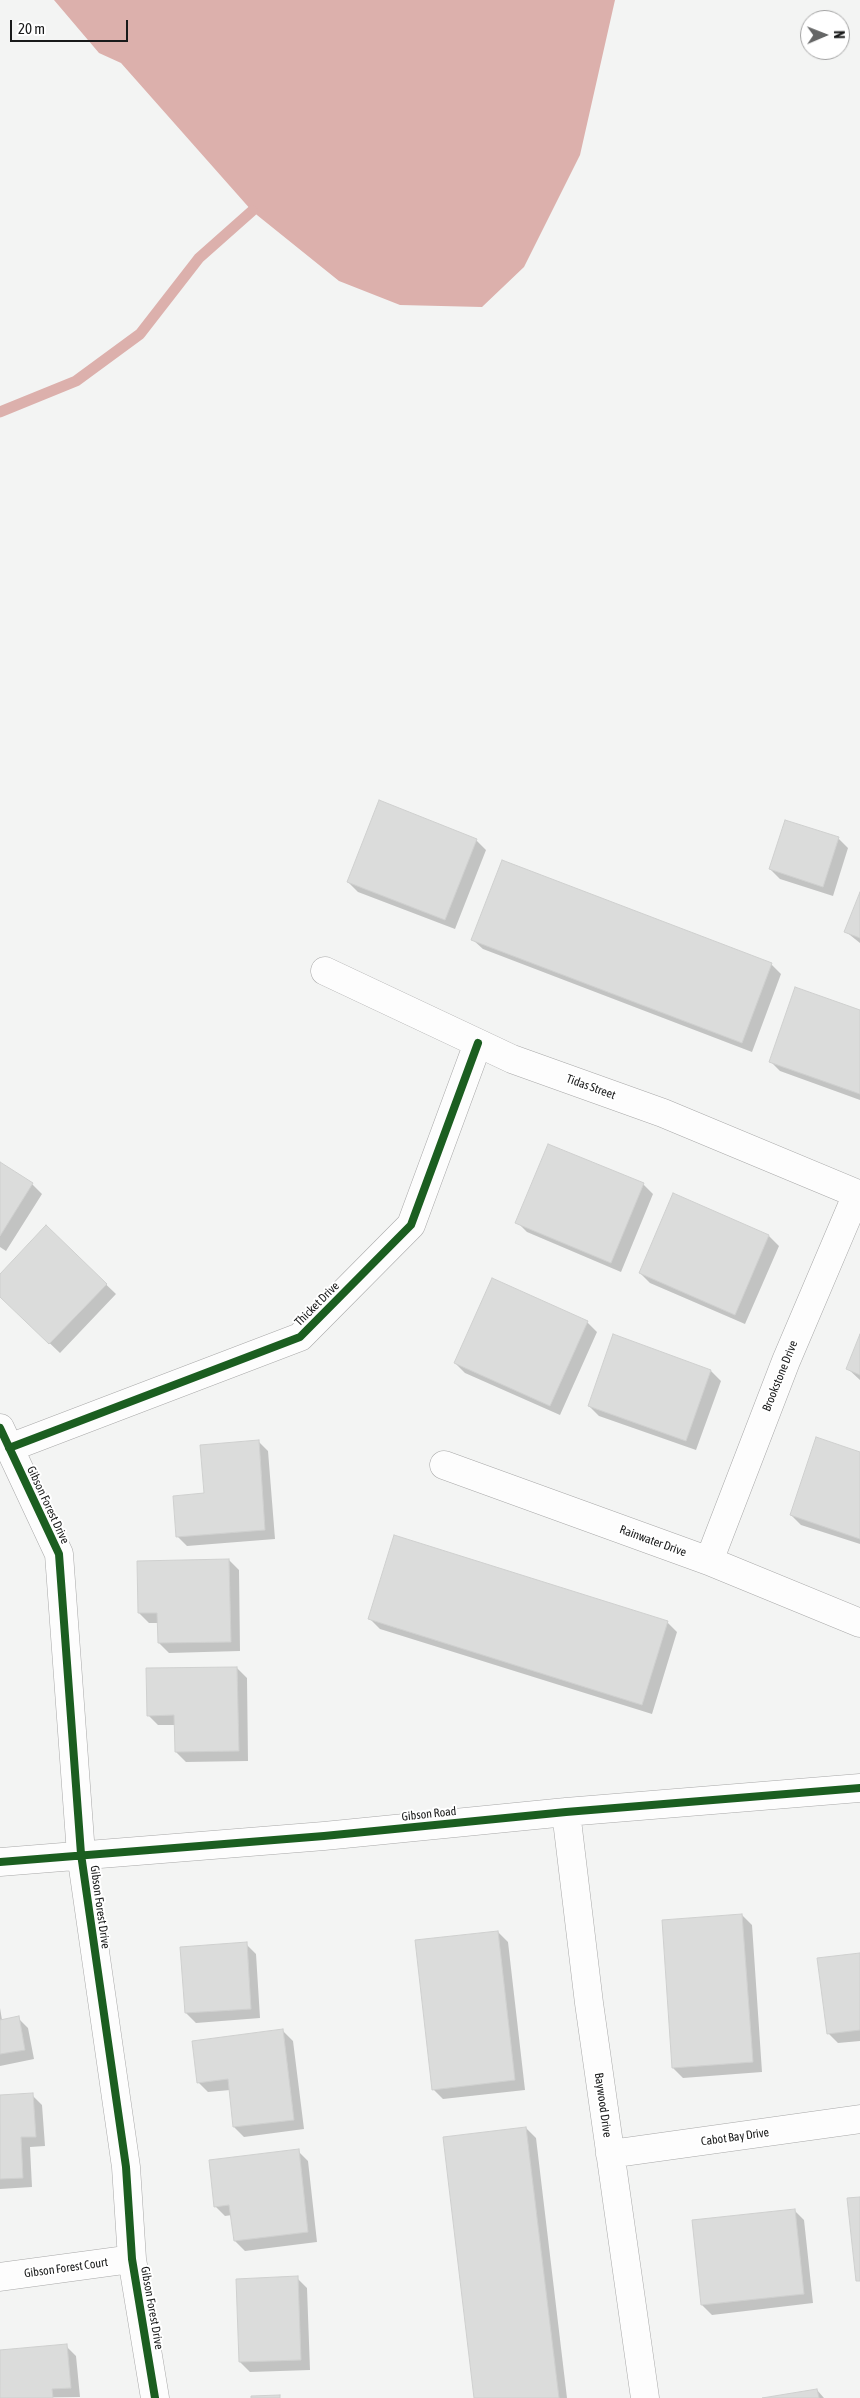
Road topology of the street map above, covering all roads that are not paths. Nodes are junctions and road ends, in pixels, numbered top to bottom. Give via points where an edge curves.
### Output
1 (325, 971) dead end
2 (478, 1043) junction
3 (858, 1194) edge
4 (5, 1438) edge
5 (444, 1465) dead end
6 (709, 1560) junction
7 (860, 1623) edge
8 (860, 1788) edge
9 (566, 1812) junction
10 (81, 1854) junction
11 (0, 1862) edge
12 (860, 2120) edge
13 (610, 2154) junction
14 (132, 2259) junction
15 (0, 2277) edge
16 (156, 2398) edge
17 (645, 2398) edge

1 - 2 street, Tidas Street
2 - 3 street, Tidas Street via 512,1059 663,1113
2 - 4 street, Thicket Drive via 411,1225 300,1337
3 - 6 street, Brookstone Drive via 786,1361
4 - 10 street, Gibson Forest Drive via 59,1554
5 - 6 street, Rainwater Drive
6 - 7 street, Rainwater Drive
8 - 9 street, Gibson Road
9 - 10 street, Gibson Road via 324,1836
9 - 13 street, Baywood Drive
10 - 11 street, Gibson Road
10 - 14 street, Gibson Forest Drive via 126,2167
12 - 13 street, Cabot Bay Drive
13 - 17 street, Baywood Drive
14 - 15 street, Gibson Forest Court
14 - 16 street, Gibson Forest Drive

